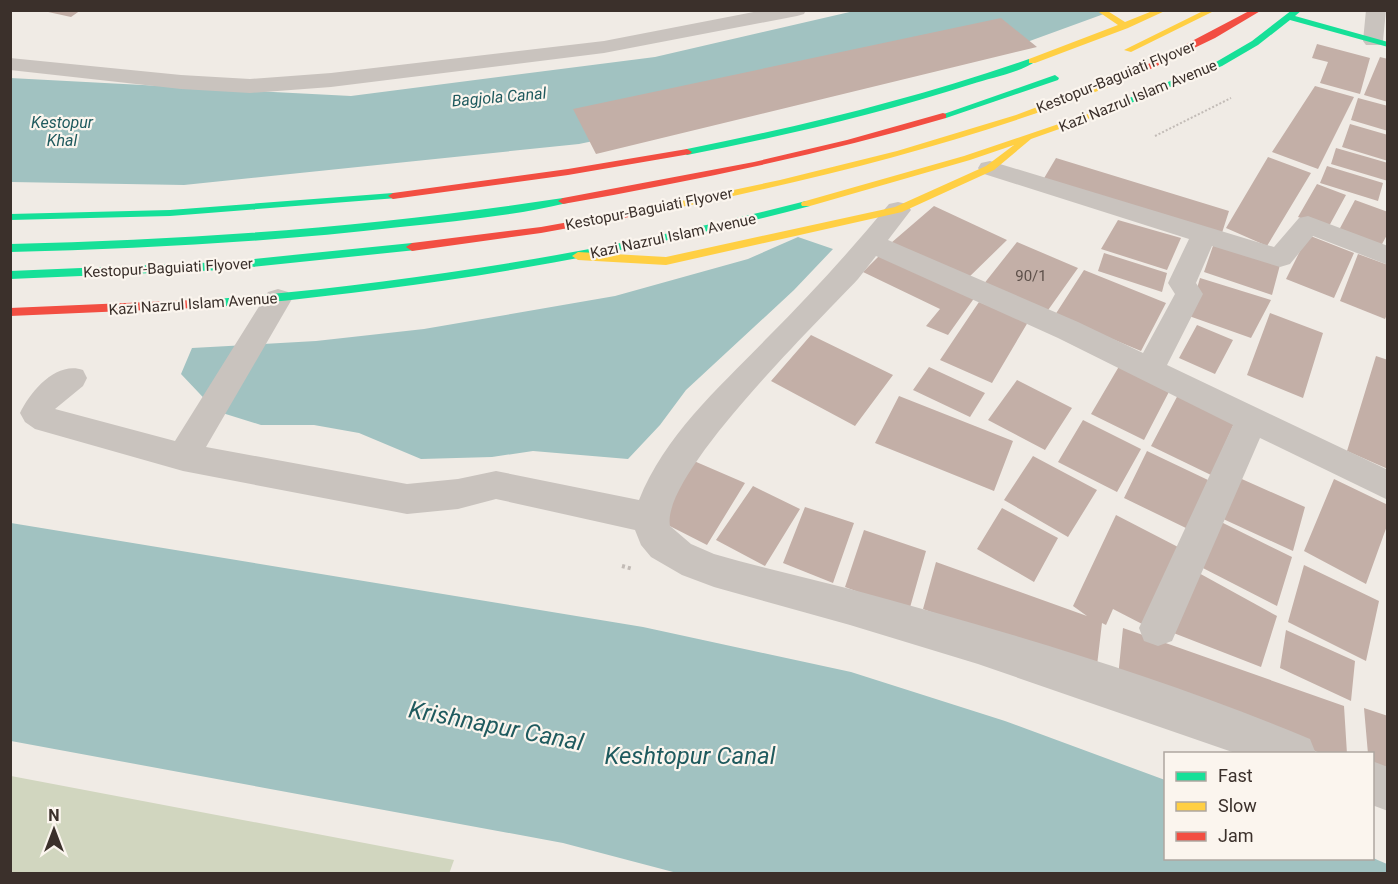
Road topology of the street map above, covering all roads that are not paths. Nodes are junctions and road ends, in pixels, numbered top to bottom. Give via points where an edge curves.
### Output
1 (797, 10) edge
2 (1100, 10) edge
3 (1212, 10) edge
4 (1258, 10) edge
5 (1376, 10) edge
6 (1155, 12) edge
7 (758, 13) edge
8 (1293, 14) edge
9 (1125, 26) junction
10 (1380, 43) edge
11 (1115, 56) dead end
12 (10, 64) edge
13 (1066, 75) dead end
14 (1027, 140) junction
15 (990, 168) junction
16 (898, 210) junction
17 (10, 217) edge
18 (1204, 235) junction
19 (872, 244) junction
20 (10, 248) edge
21 (578, 256) junction
22 (1388, 256) edge
23 (10, 275) edge
24 (278, 299) junction
25 (10, 312) edge
26 (1150, 369) junction
27 (72, 378) dead end
28 (1252, 419) junction
29 (183, 457) junction
30 (1388, 486) edge
31 (650, 518) junction
32 (1158, 628) dead end
33 (1292, 752) edge

1 - 7 street
2 - 9 main road
3 - 11 main road, Kestopur-Baguiati Flyover
4 - 23 main road, Kestopur-Baguiati Flyover via 1190,48 1019,116 808,177 683,205 400,250 176,270
5 - 10 street
6 - 9 main road
7 - 12 street via 604,47 250,87
8 - 10 main road
8 - 14 main road, Kazi Nazrul Islam Avenue via 1254,44 1203,71
9 - 17 main road via 888,107 720,146 618,164 351,201 215,212
13 - 20 main road, Kestopur-Baguiati Flyover via 864,139 630,190 497,213 379,228 159,245
14 - 15 main road
14 - 21 main road, Kazi Nazrul Islam Avenue via 782,212
15 - 16 main road
15 - 18 street
16 - 19 street
16 - 21 main road via 666,261
18 - 22 street via 1280,258 1308,224
18 - 26 street via 1182,283 1189,294
19 - 26 street
19 - 31 street via 687,445
21 - 24 main road, Kazi Nazrul Islam Avenue via 470,276
24 - 25 main road, Kazi Nazrul Islam Avenue
24 - 29 street
26 - 28 street
27 - 29 street via 41,403 36,413 46,420
28 - 30 street
28 - 32 street
29 - 31 street via 407,499 496,485
31 - 33 street via 653,532 684,559 1005,652

